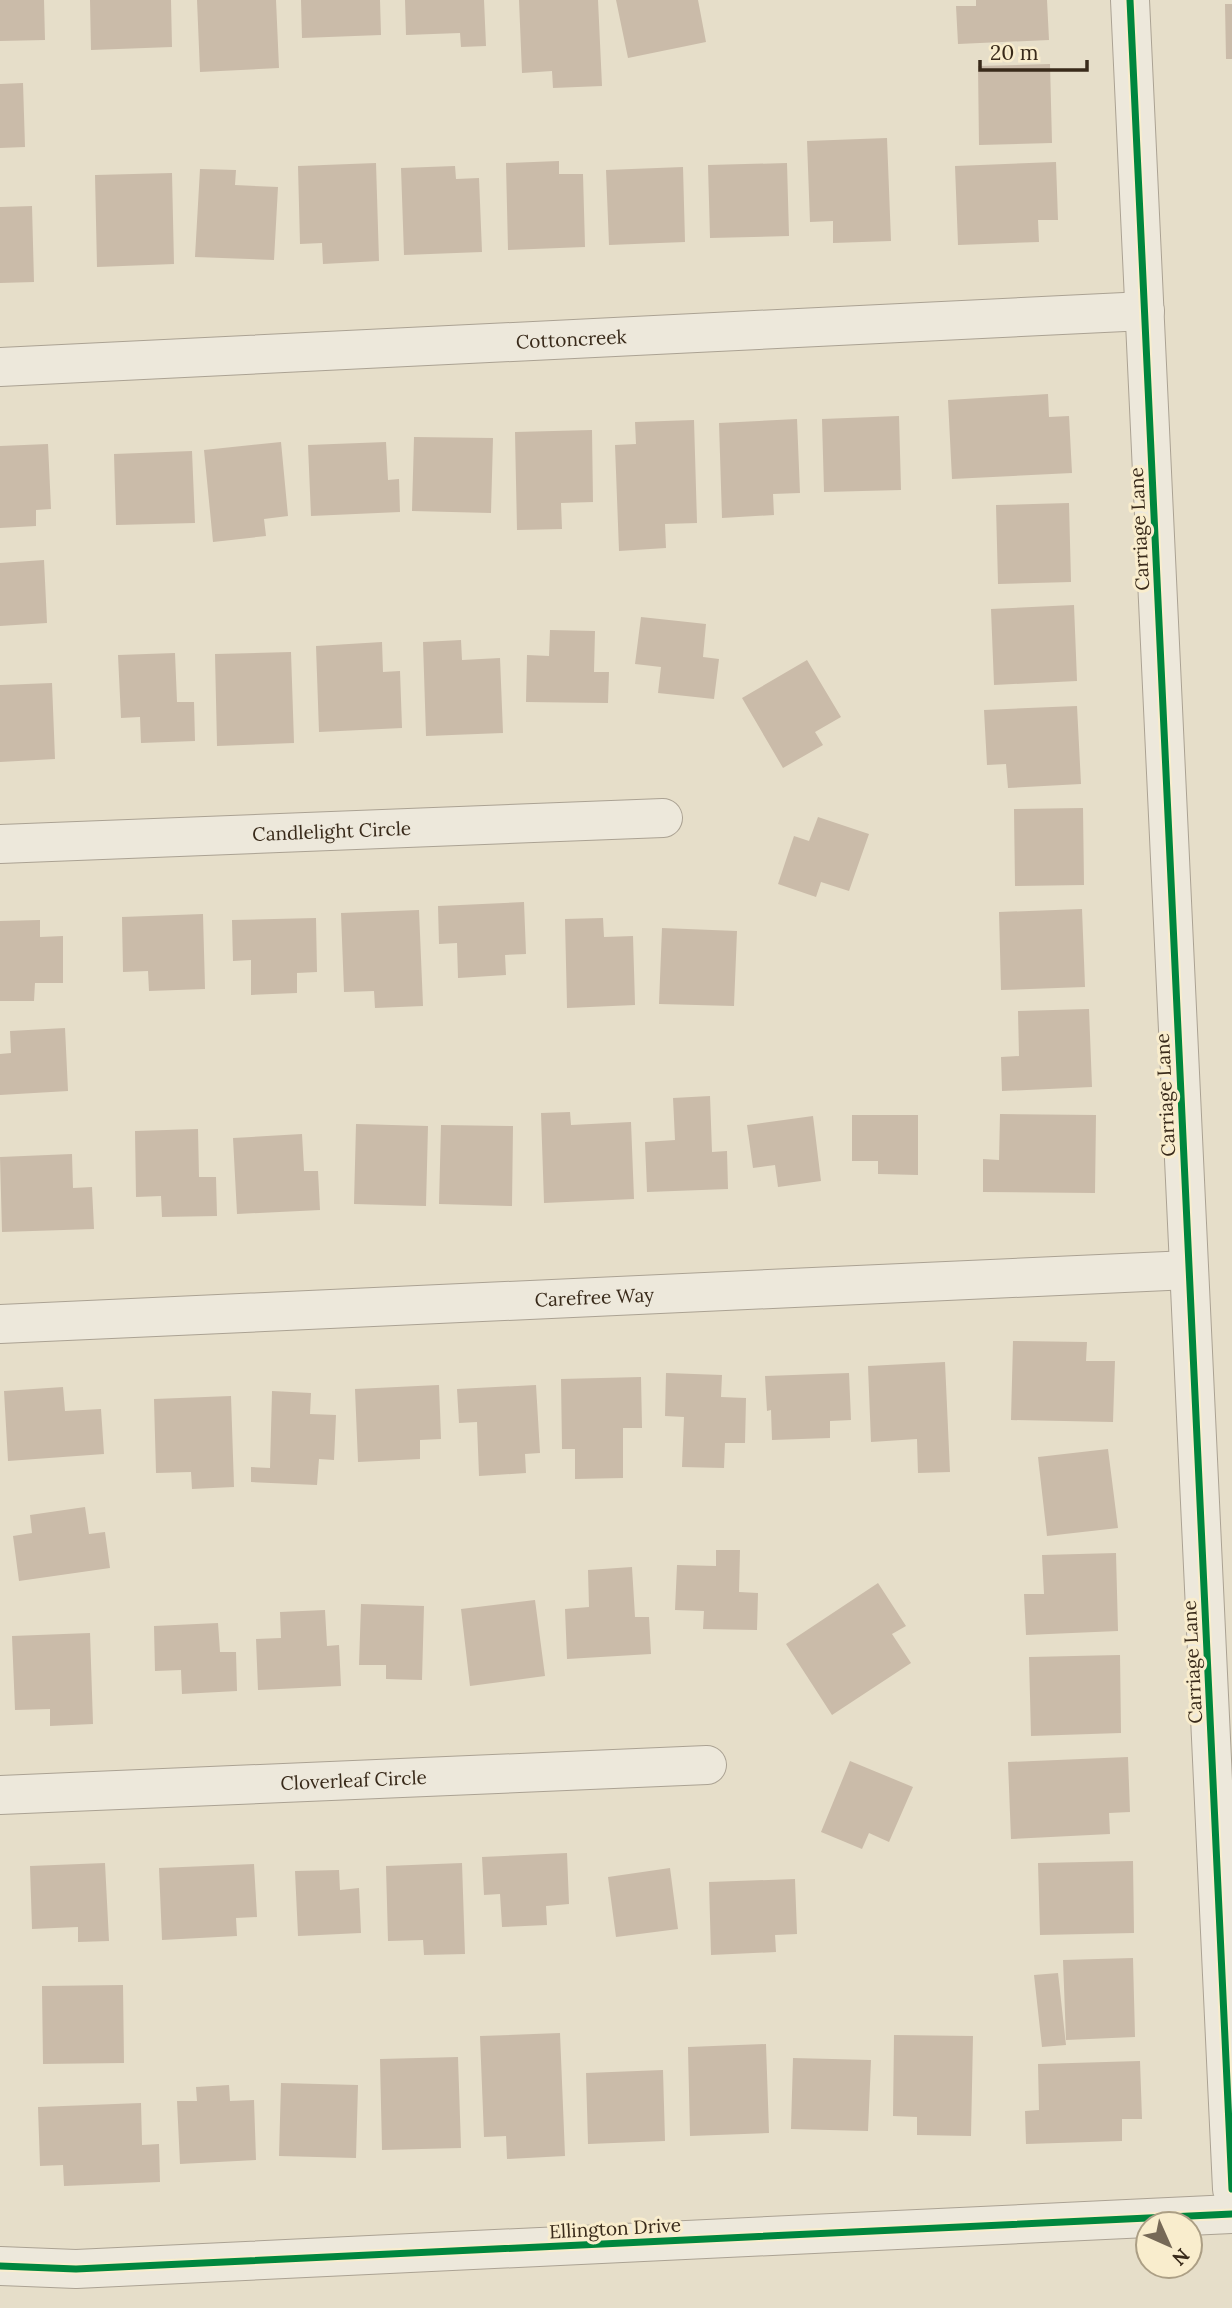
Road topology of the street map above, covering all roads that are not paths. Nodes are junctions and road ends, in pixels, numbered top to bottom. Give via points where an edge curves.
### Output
1 (1130, 0) edge
2 (1145, 311) junction
3 (0, 367) edge
4 (663, 818) dead end
5 (0, 844) edge
6 (1189, 1270) junction
7 (0, 1324) edge
8 (706, 1765) dead end
9 (0, 1795) edge
10 (1232, 2189) edge
11 (1232, 2214) edge
12 (0, 2266) edge

1 - 2 street, Carriage Lane
2 - 3 street, Cottoncreek
2 - 6 street, Carriage Lane
4 - 5 street, Candlelight Circle
6 - 7 street, Carefree Way
6 - 10 street, Carriage Lane
8 - 9 street, Cloverleaf Circle
11 - 12 street, Ellington Drive via 90,2268

